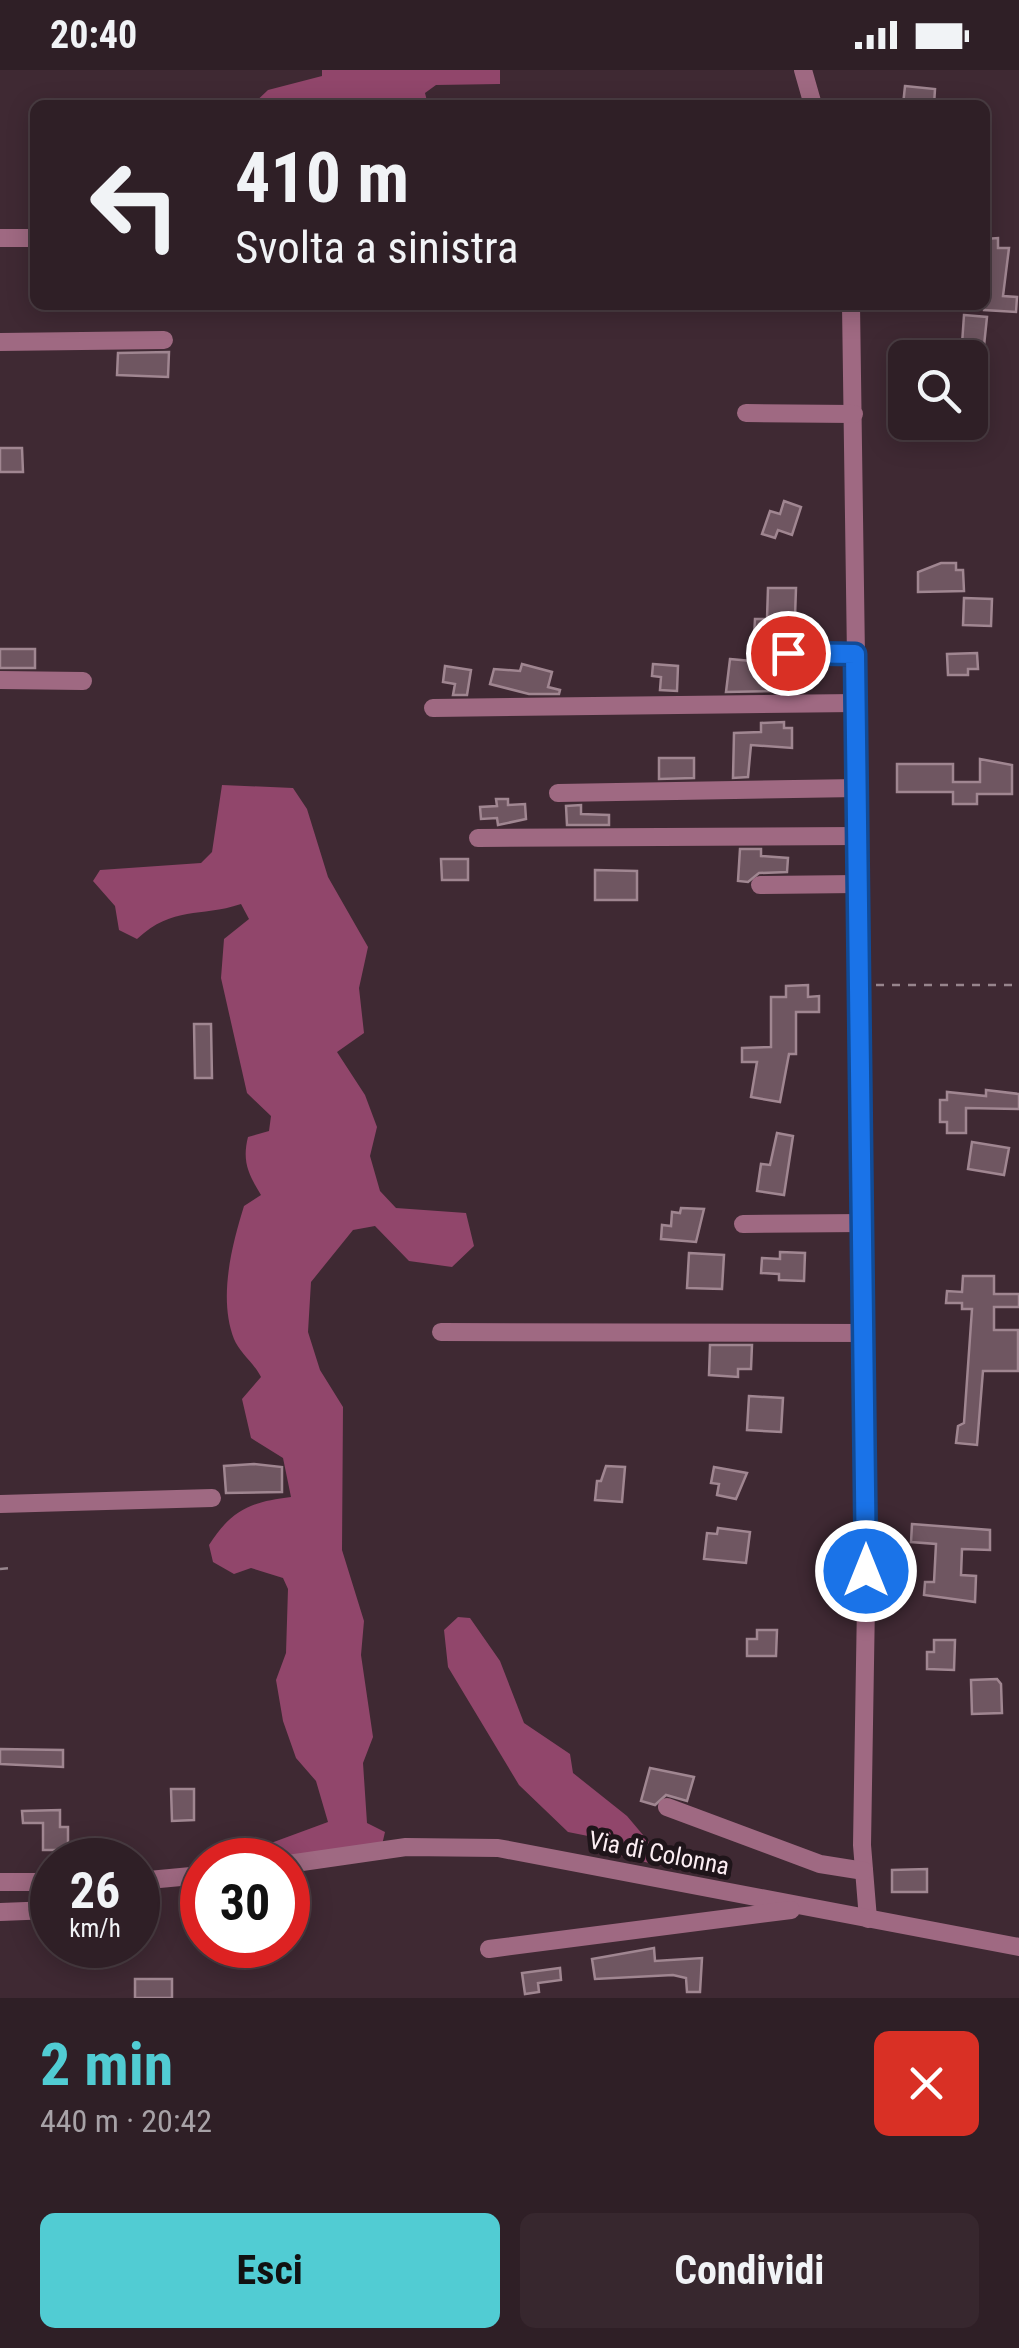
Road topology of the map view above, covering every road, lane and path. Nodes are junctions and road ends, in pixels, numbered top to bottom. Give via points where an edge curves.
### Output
1 (803, 70) edge
2 (812, 100) edge
3 (0, 238) edge
4 (30, 238) edge
5 (851, 310) edge
6 (164, 340) dead end
7 (0, 342) edge
8 (746, 412) dead end
9 (854, 414) junction
10 (788, 653) dead end
11 (855, 654) junction
12 (0, 680) edge
13 (84, 680) dead end
14 (856, 703) junction
15 (433, 708) dead end
16 (858, 788) junction
17 (558, 793) dead end
18 (857, 836) junction
19 (478, 838) dead end
20 (760, 884) dead end
21 (858, 884) junction
22 (858, 985) junction
23 (1019, 985) edge
24 (864, 1223) junction
25 (743, 1224) dead end
26 (441, 1332) dead end
27 (865, 1333) junction
28 (212, 1498) dead end
29 (0, 1504) edge
30 (10, 1568) dead end
31 (0, 1569) edge
32 (667, 1807) dead end
33 (310, 1861) edge
34 (864, 1870) junction
35 (0, 1882) edge
36 (30, 1882) edge
37 (808, 1908) junction
38 (30, 1911) edge
39 (0, 1912) edge
40 (868, 1919) junction
41 (1019, 1947) edge
42 (488, 1949) dead end

1 - 2 street
3 - 4 street
5 - 9 street
6 - 7 street
8 - 9 street
9 - 11 street
10 - 11 street
11 - 14 street
12 - 13 street
14 - 15 street
14 - 16 street
16 - 17 street
16 - 18 street
18 - 19 street
18 - 21 street
20 - 21 street
21 - 22 street
22 - 23 path
22 - 24 street
24 - 25 street
24 - 27 street
26 - 27 street
27 - 34 street
28 - 29 street
30 - 31 path
32 - 34 street via 820,1864
33 - 37 street, Via di Colonna via 406,1848 498,1848
34 - 40 street
35 - 36 street
37 - 40 street, Via di Colonna
37 - 42 street
38 - 39 street
40 - 41 street, Via di Colonna

